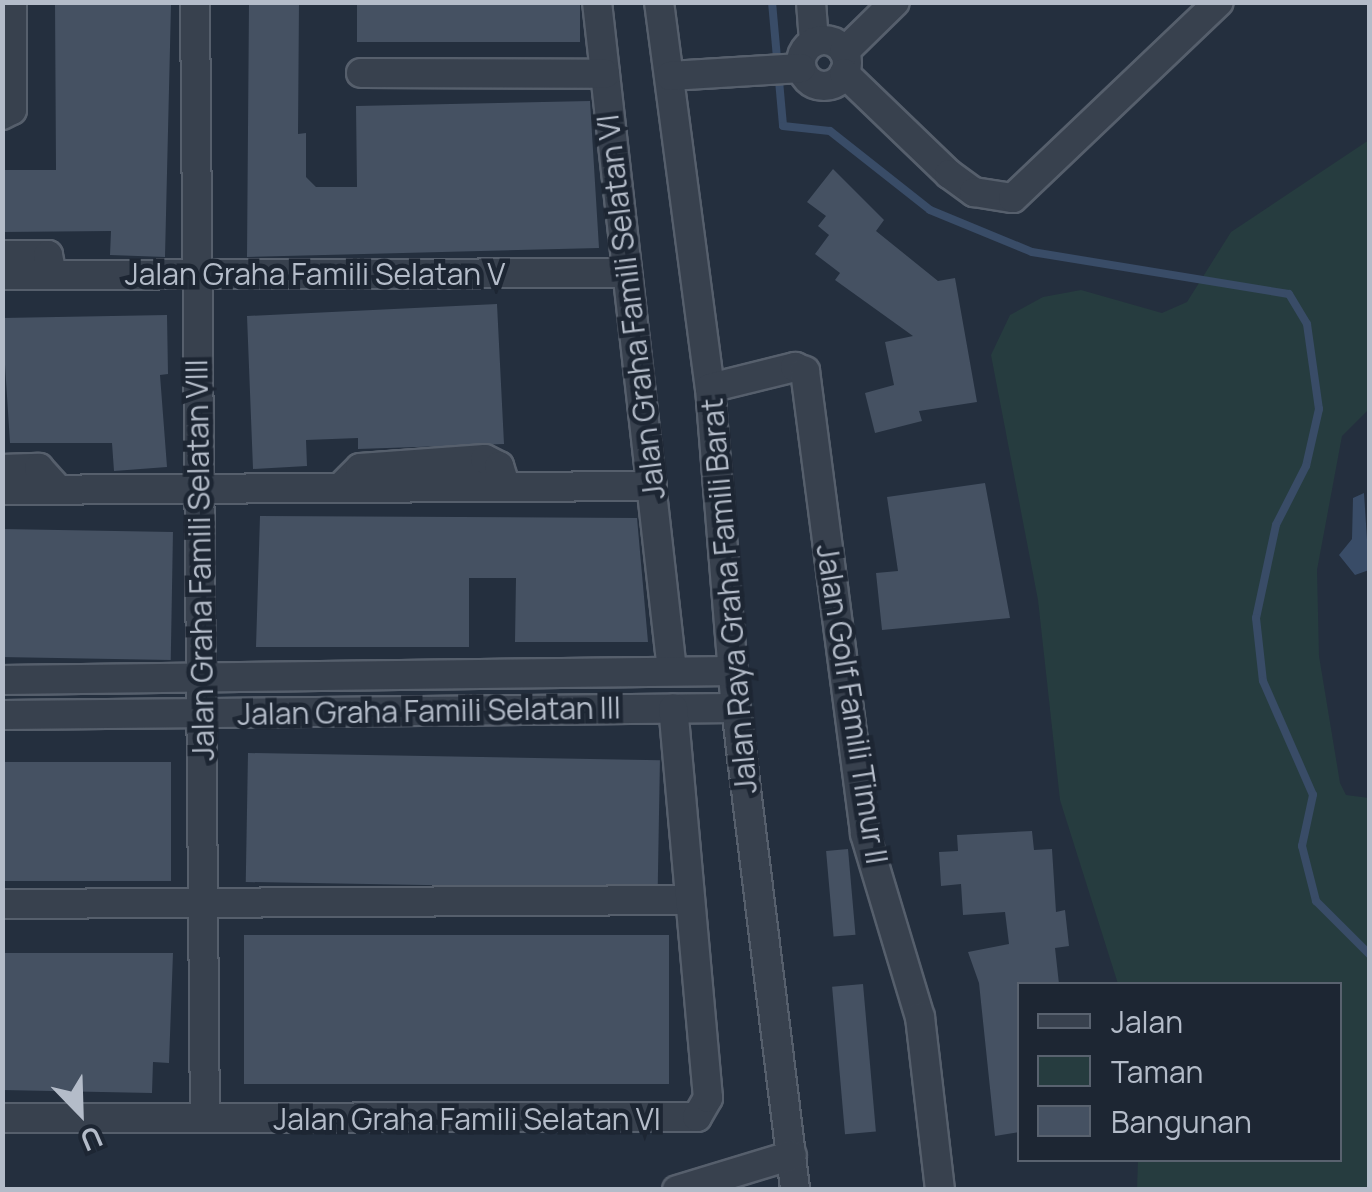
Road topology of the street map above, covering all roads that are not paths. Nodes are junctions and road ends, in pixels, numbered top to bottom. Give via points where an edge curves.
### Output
1 (12, 2) edge
2 (194, 2) edge
3 (597, 2) edge
4 (660, 2) edge
5 (811, 2) edge
6 (895, 2) edge
7 (1218, 2) edge
8 (814, 42) junction
9 (844, 63) junction
10 (798, 69) junction
11 (361, 73) dead end
12 (604, 74) junction
13 (670, 76) junction
14 (2, 115) edge
15 (2, 255) edge
16 (626, 273) junction
17 (197, 274) junction
18 (2, 275) edge
19 (52, 275) junction
20 (710, 388) junction
21 (2, 469) edge
22 (652, 486) junction
23 (199, 488) junction
24 (58, 489) junction
25 (2, 490) edge
26 (733, 671) junction
27 (672, 672) junction
28 (201, 678) junction
29 (2, 680) edge
30 (673, 708) junction
31 (736, 708) junction
32 (201, 713) junction
33 (2, 715) edge
34 (690, 900) junction
35 (203, 903) junction
36 (2, 904) edge
37 (2, 1118) edge
38 (206, 1118) junction
39 (792, 1155) junction
40 (678, 1190) edge
41 (795, 1190) edge
42 (940, 1190) edge

1 - 14 street via 12,110
2 - 17 street, Jalan Graha Famili Selatan VIII
3 - 12 street, Jalan Graha Famili Selatan VI
4 - 13 street, Jalan Raya Graha Famili Barat
5 - 8 street
6 - 9 street
7 - 9 street via 1013,198 974,192 949,174
8 - 9 street
8 - 10 street
9 - 10 street via 826,86
10 - 13 street
11 - 12 street
12 - 16 street, Jalan Graha Famili Selatan VI
13 - 20 street, Jalan Raya Graha Famili Barat
15 - 19 street via 48,255
16 - 17 street, Jalan Graha Famili Selatan V
16 - 22 street, Jalan Graha Famili Selatan VI
17 - 19 street, Jalan Graha Famili Selatan V
17 - 23 street, Jalan Graha Famili Selatan VIII
18 - 19 street, Jalan Graha Famili Selatan V
20 - 26 street, Jalan Raya Graha Famili Barat
20 - 42 street, Jalan Golf Famili Timur II via 795,367 805,371 864,834 920,1017
21 - 24 street via 39,468
22 - 23 street
22 - 27 street, Jalan Graha Famili Selatan VI
23 - 24 street
23 - 28 street, Jalan Graha Famili Selatan VIII
24 - 25 street
26 - 27 street, Jalan Graha Famili Selatan III
26 - 31 street, Jalan Raya Graha Famili Barat
27 - 28 street, Jalan Graha Famili Selatan III
28 - 29 street, Jalan Graha Famili Selatan III
28 - 32 street, Jalan Graha Famili Selatan VIII
30 - 31 street, Jalan Graha Famili Selatan III
30 - 32 street, Jalan Graha Famili Selatan III
30 - 34 street, Jalan Graha Famili Selatan VI
31 - 39 street, Jalan Raya Graha Famili Barat
32 - 33 street, Jalan Graha Famili Selatan III
32 - 35 street, Jalan Graha Famili Selatan VIII
34 - 35 street
34 - 38 street, Jalan Graha Famili Selatan VI via 708,1098 697,1117
35 - 36 street
35 - 38 street, Jalan Graha Famili Selatan VIII
37 - 38 street, Jalan Graha Famili Selatan VI
39 - 40 street via 692,1179
39 - 41 street, Jalan Raya Graha Famili Barat

